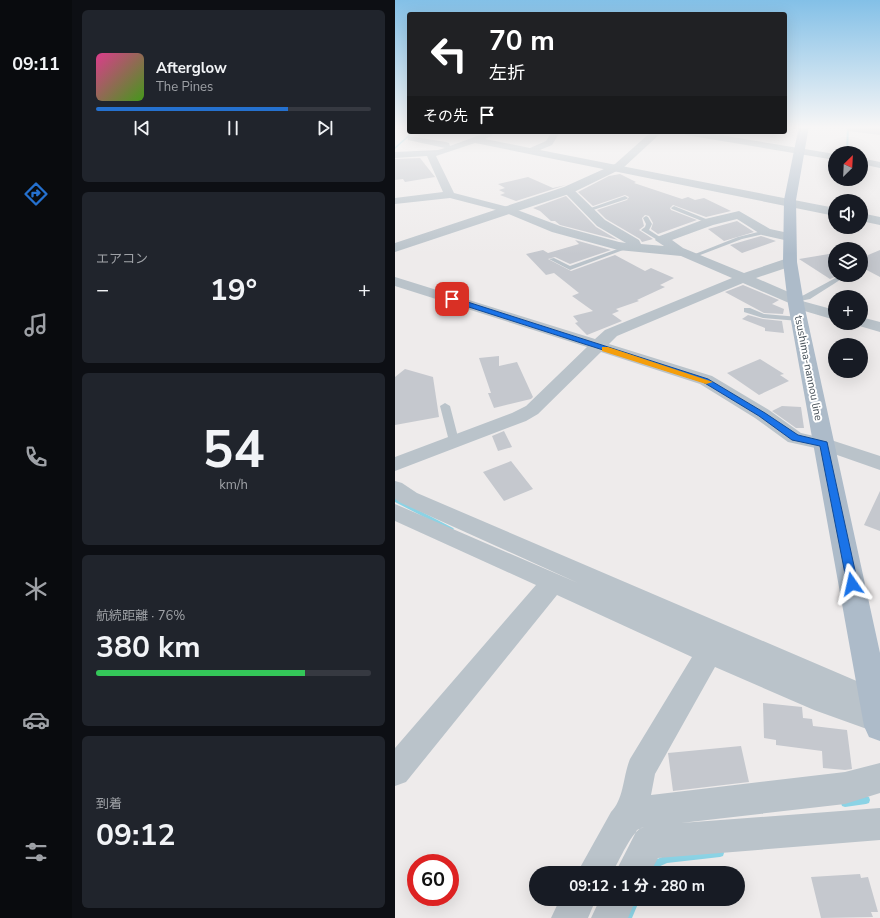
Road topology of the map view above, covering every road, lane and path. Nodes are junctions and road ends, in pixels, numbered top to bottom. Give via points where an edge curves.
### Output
1 (438, 169) edge
2 (613, 169) edge
3 (626, 169) edge
4 (796, 169) edge
5 (568, 190) junction
6 (450, 195) junction
7 (625, 198) dead end
8 (395, 201) edge
9 (790, 202) junction
10 (674, 208) dead end
11 (828, 209) edge
12 (508, 210) junction
13 (588, 210) junction
14 (868, 217) edge
15 (646, 218) dead end
16 (868, 218) edge
17 (880, 218) edge
18 (880, 221) edge
19 (709, 222) junction
20 (765, 232) junction
21 (789, 237) junction
22 (661, 240) junction
23 (628, 247) junction
24 (395, 248) edge
25 (689, 254) junction
26 (552, 259) dead end
27 (790, 262) junction
28 (745, 277) junction
29 (395, 281) edge
30 (834, 282) edge
31 (395, 287) edge
32 (797, 308) junction
33 (747, 310) dead end
34 (828, 314) edge
35 (868, 324) edge
36 (880, 327) edge
37 (593, 349) junction
38 (445, 406) dead end
39 (454, 441) junction
40 (824, 443) junction
41 (880, 453) edge
42 (880, 463) edge
43 (395, 464) edge
44 (395, 488) edge
45 (395, 512) edge
46 (553, 583) junction
47 (709, 652) junction
48 (879, 711) edge
49 (395, 771) edge
50 (880, 778) edge
51 (632, 813) junction
52 (880, 824) edge
53 (598, 866) edge
54 (636, 866) edge
55 (575, 906) edge
56 (615, 906) edge
57 (569, 918) edge
58 (609, 918) edge

1 - 6 street
2 - 5 street
3 - 9 street
4 - 9 main road, tsushima-nannou line
5 - 12 street
5 - 13 street
6 - 8 street
6 - 12 street
7 - 13 lane
9 - 11 street
9 - 21 main road, tsushima-nannou line
10 - 19 lane
12 - 23 street via 556,229
12 - 24 street
13 - 23 street via 601,223 635,244
14 - 17 street
15 - 22 lane via 649,224 644,230
16 - 18 street
19 - 20 street via 739,215
19 - 22 street
20 - 21 street
20 - 25 lane
21 - 27 main road, tsushima-nannou line
22 - 25 street
23 - 25 street
23 - 26 lane via 570,268
25 - 28 street
27 - 28 street
27 - 32 main road, tsushima-nannou line
28 - 32 street
28 - 37 street via 611,333
29 - 37 street
30 - 32 lane via 807,297
31 - 37 street
32 - 33 lane via 763,316
32 - 34 street
32 - 40 main road, tsushima-nannou line
35 - 36 street
37 - 39 street via 532,410
37 - 40 street via 706,380 762,414 795,438
38 - 39 lane
39 - 43 street
40 - 41 street
40 - 42 street
40 - 48 main road, tsushima-nannou line
44 - 48 street via 409,498
45 - 46 street
46 - 47 street
46 - 49 street
47 - 48 street via 824,701
47 - 51 street via 641,770
50 - 51 street via 845,788
51 - 53 street via 622,823
52 - 54 street via 649,842
55 - 57 street
56 - 58 street

